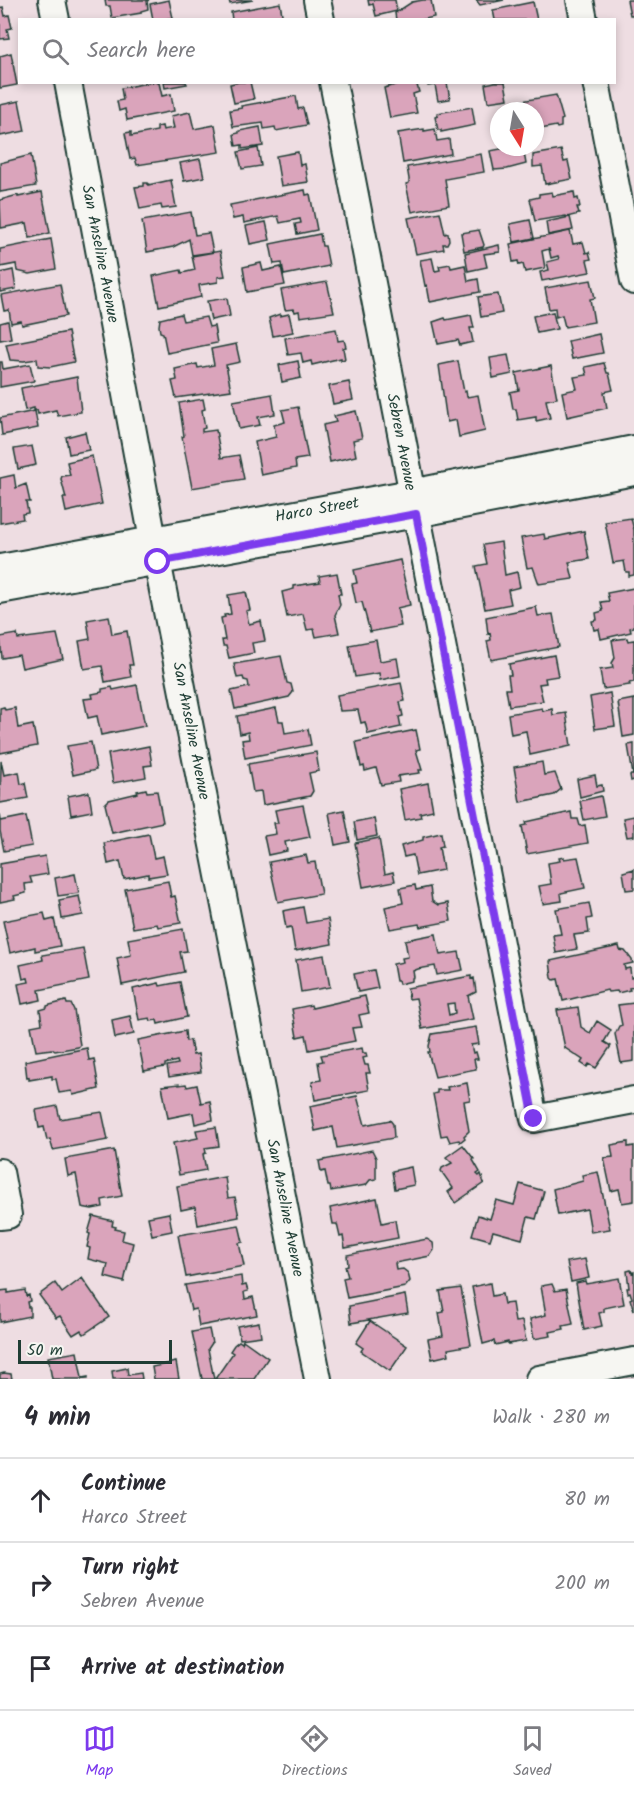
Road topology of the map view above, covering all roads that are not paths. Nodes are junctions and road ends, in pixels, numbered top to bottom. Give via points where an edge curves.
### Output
1 (52, 0) edge
2 (317, 0) edge
3 (580, 0) edge
4 (56, 18) edge
5 (321, 18) edge
6 (584, 18) edge
7 (68, 84) edge
8 (333, 84) edge
9 (596, 84) edge
10 (634, 281) edge
11 (634, 449) edge
12 (634, 471) edge
13 (414, 504) junction
14 (156, 551) junction
15 (0, 568) edge
16 (0, 590) edge
17 (634, 1100) edge
18 (0, 1172) edge
19 (4, 1215) edge
20 (634, 1361) edge
21 (318, 1379) edge
22 (539, 1379) edge

1 - 4 street
2 - 5 street
3 - 6 street
7 - 14 street, San Anseline Avenue
8 - 13 street, Sebren Avenue
9 - 10 street
11 - 13 street, Harco Street
12 - 13 street, Harco Street
13 - 14 street, Harco Street
13 - 17 street, Sebren Avenue via 534,1119
14 - 15 street, Harco Street
14 - 16 street, Harco Street
14 - 21 street, San Anseline Avenue
18 - 19 street
20 - 22 street

